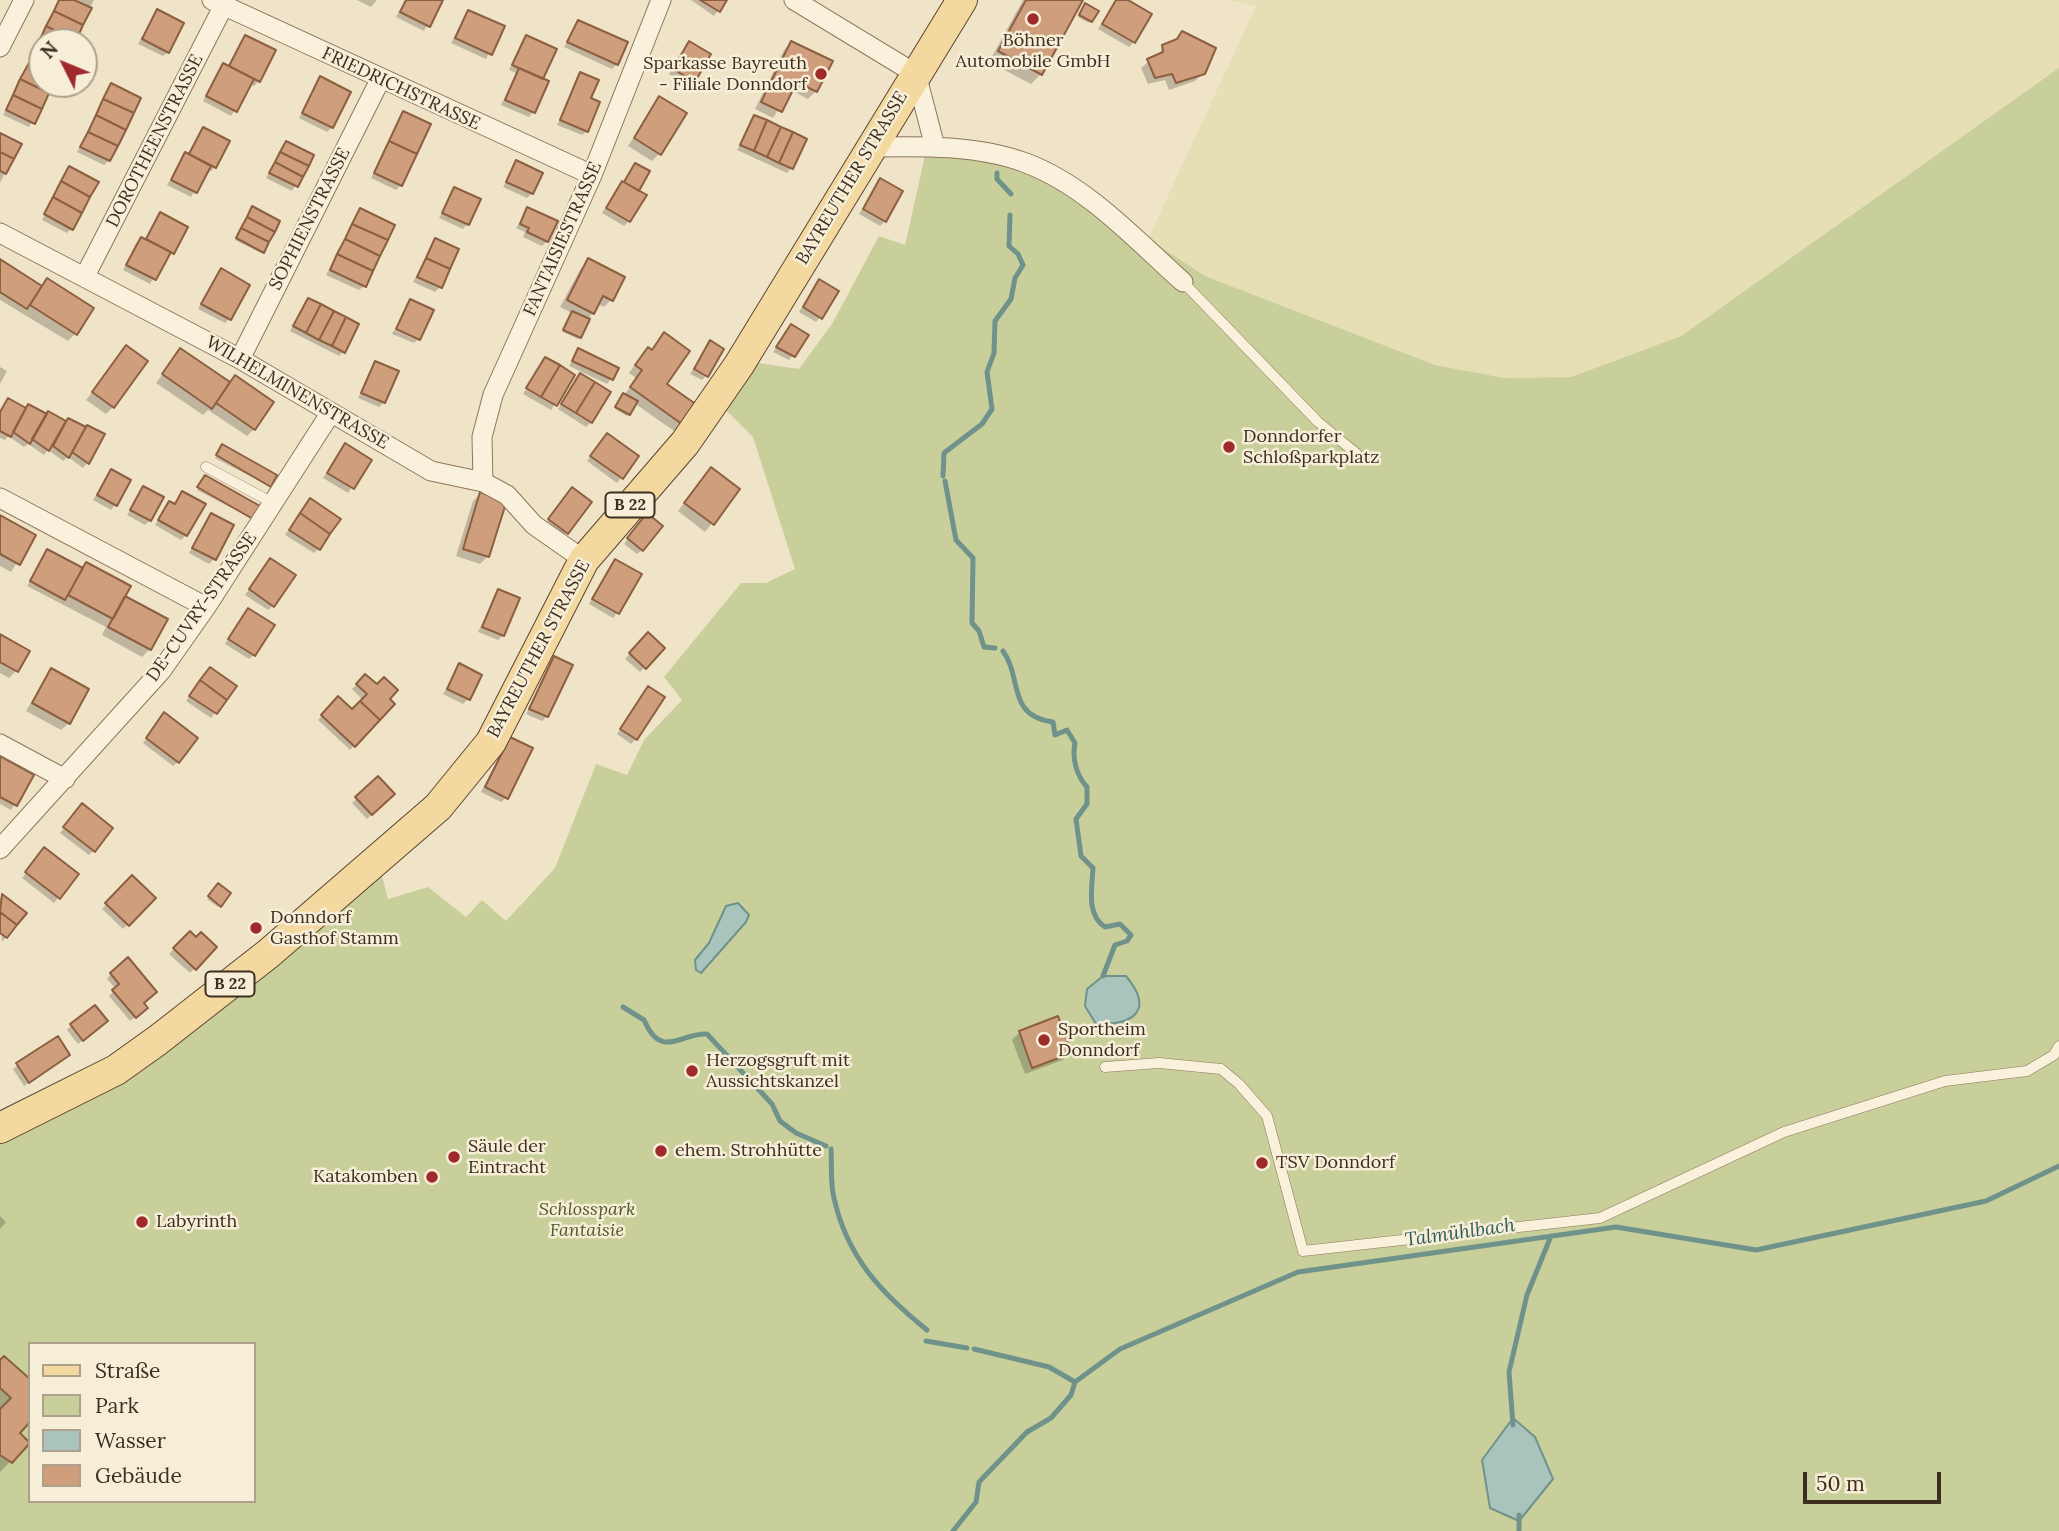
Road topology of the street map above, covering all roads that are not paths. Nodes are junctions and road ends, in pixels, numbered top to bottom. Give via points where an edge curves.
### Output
1 (24, 0) edge
2 (661, 0) edge
3 (794, 0) edge
4 (962, 0) edge
5 (218, 3) edge
6 (0, 47) edge
7 (916, 74) junction
8 (380, 80) junction
9 (872, 146) junction
10 (935, 147) junction
11 (592, 175) junction
12 (0, 233) edge
13 (85, 276) junction
14 (1182, 282) joint
15 (240, 359) junction
16 (330, 414) junction
17 (1357, 454) dead end
18 (206, 467) dead end
19 (483, 482) junction
20 (0, 498) edge
21 (273, 503) junction
22 (584, 560) junction
23 (206, 607) junction
24 (0, 744) edge
25 (65, 779) junction
26 (0, 849) edge
27 (2059, 1046) edge
28 (1105, 1067) dead end
29 (0, 1128) edge

1 - 6 street
2 - 11 street, FANTAISIESTRASSE
3 - 7 street
4 - 7 main road, BAYREUTHER STRASSE / B 22
5 - 8 street, FRIEDRICHSTRASSE
5 - 13 street, DOROTHEENSTRASSE
7 - 9 main road, BAYREUTHER STRASSE / B 22
7 - 10 street
8 - 11 street, FRIEDRICHSTRASSE
8 - 15 street, SOPHIENSTRASSE
9 - 10 street
9 - 22 main road, BAYREUTHER STRASSE / B 22 via 739,365 685,443
10 - 14 street via 1024,162 1046,172 1090,199
11 - 19 street, FANTAISIESTRASSE via 493,394 482,437
12 - 13 street, WILHELMINENSTRASSE
13 - 15 street, WILHELMINENSTRASSE
14 - 17 lane via 1318,422
15 - 16 street, WILHELMINENSTRASSE
16 - 19 street, WILHELMINENSTRASSE via 431,471
16 - 21 street, DE-CUVRY-STRASSE
18 - 21 lane
19 - 22 street, WILHELMINENSTRASSE via 508,495 534,525
20 - 23 street
21 - 23 street, DE-CUVRY-STRASSE
22 - 29 main road, BAYREUTHER STRASSE / B 22 via 491,742 438,807 268,954 158,1040 116,1070
23 - 25 street, DE-CUVRY-STRASSE via 161,671
24 - 25 street
25 - 26 street, DE-CUVRY-STRASSE
27 - 28 lane via 2054,1055 2027,1071 1945,1081 1784,1132 1600,1218 1303,1251 1267,1116 1239,1084 1221,1069 1159,1063

